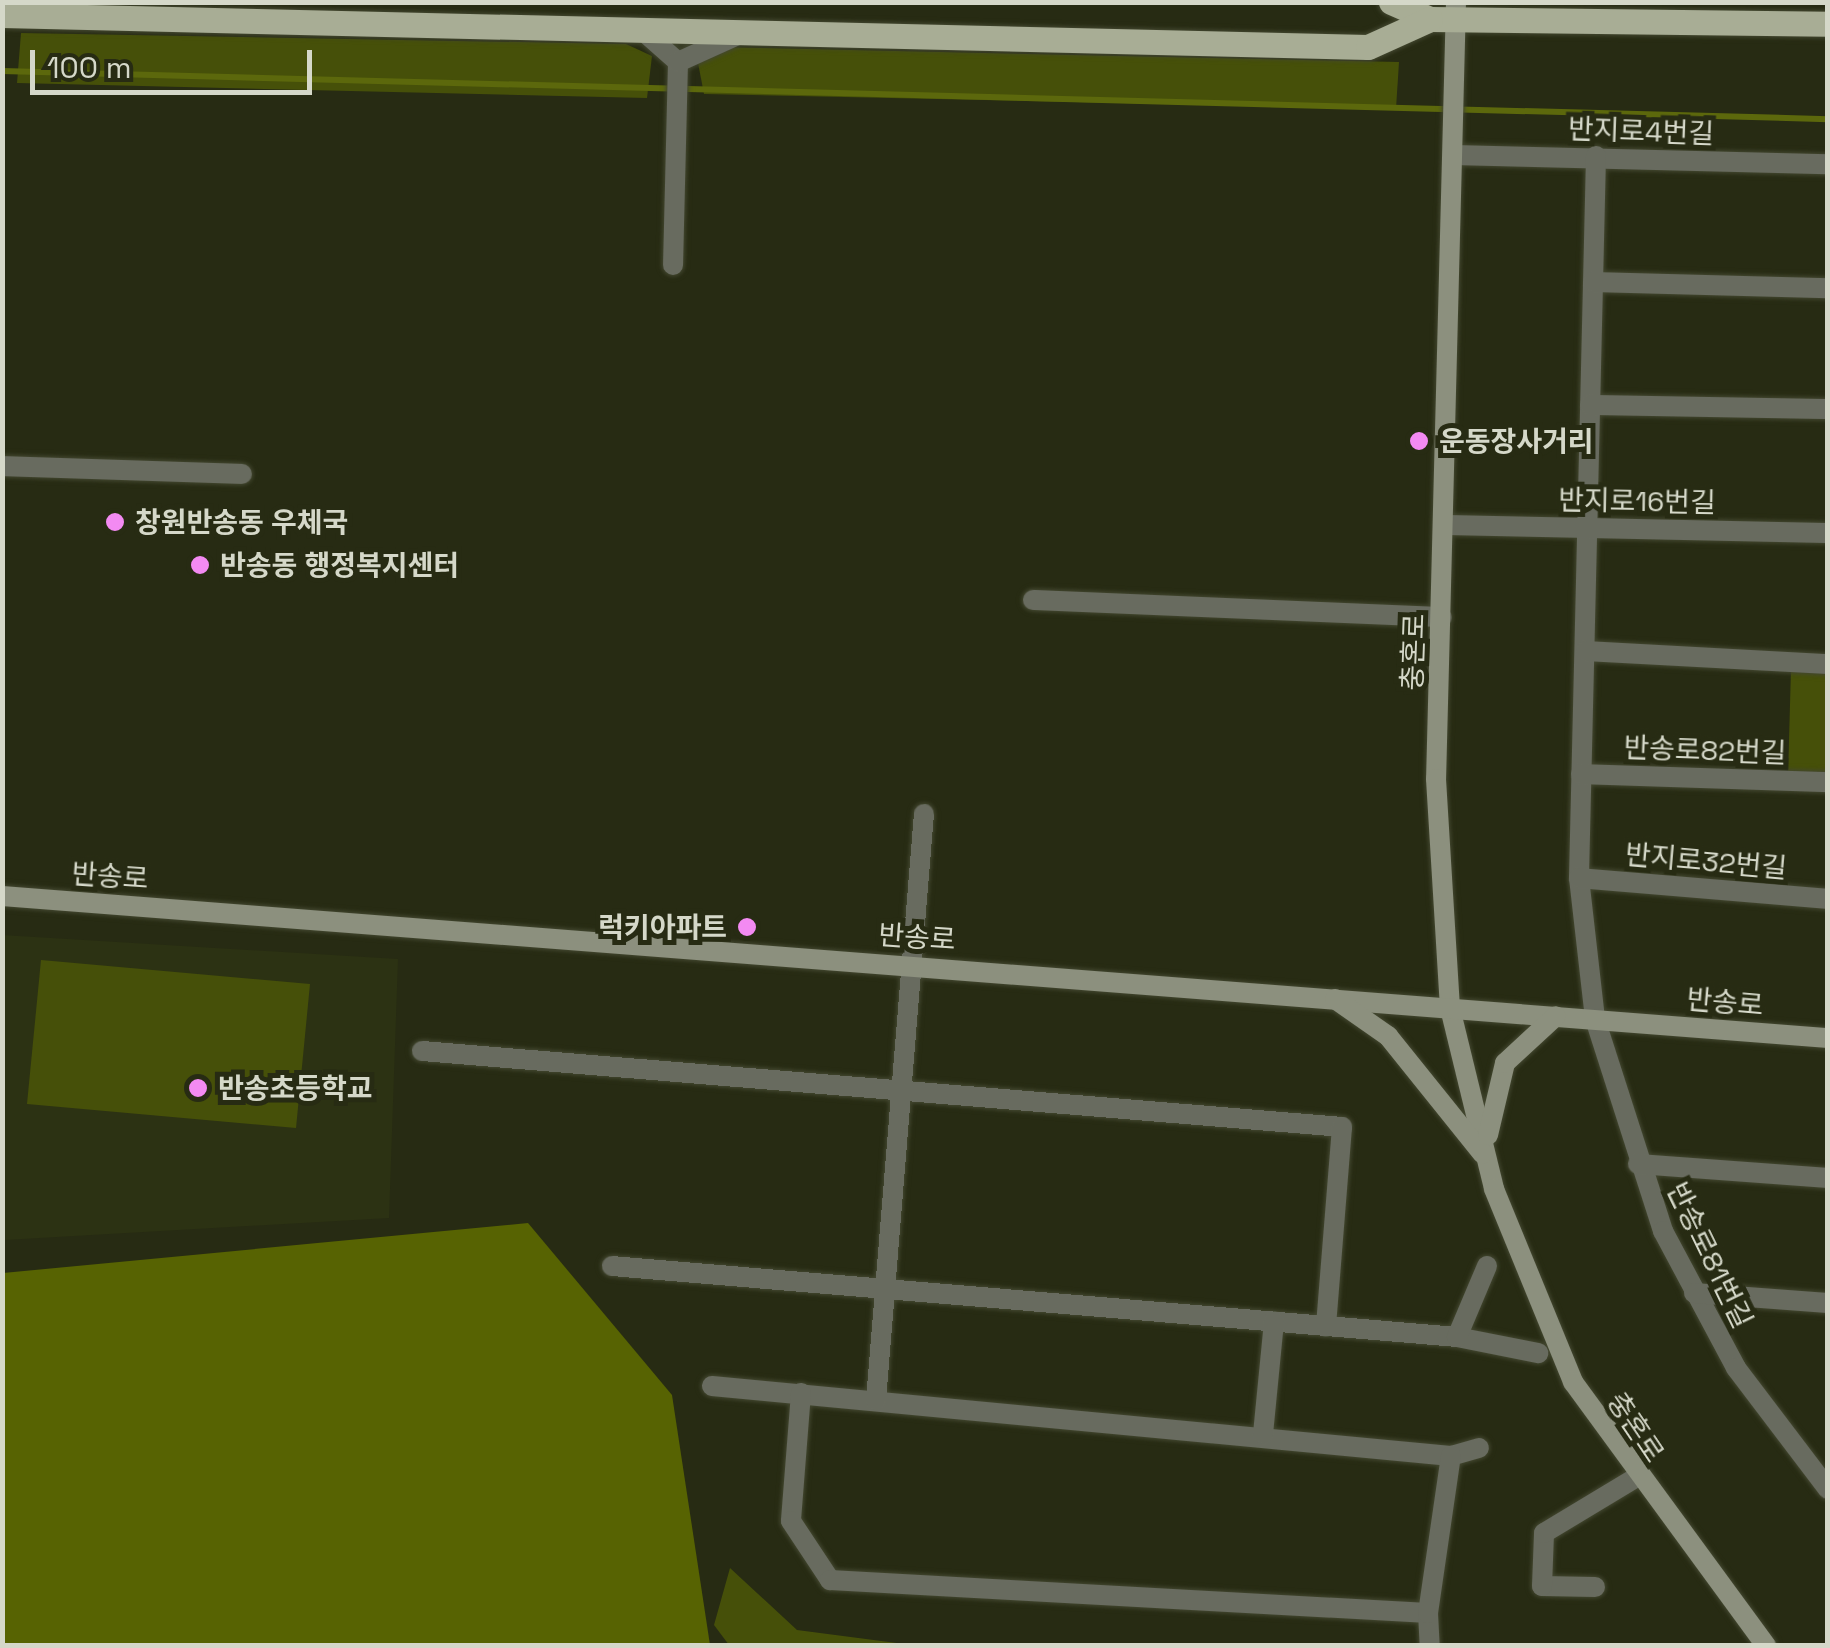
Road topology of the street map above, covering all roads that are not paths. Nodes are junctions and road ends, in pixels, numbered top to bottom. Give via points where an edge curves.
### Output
1 (1390, 2) edge
2 (1456, 11) edge
3 (2, 16) edge
4 (1430, 19) junction
5 (1828, 24) edge
6 (754, 27) junction
7 (639, 28) junction
8 (678, 62) junction
9 (1452, 150) junction
10 (1596, 156) junction
11 (1828, 164) edge
12 (673, 265) dead end
13 (1593, 282) junction
14 (1828, 288) edge
15 (1590, 405) junction
16 (1828, 408) edge
17 (2, 466) edge
18 (242, 474) dead end
19 (1445, 524) junction
20 (1585, 527) junction
21 (1828, 533) edge
22 (1034, 600) dead end
23 (1442, 617) junction
24 (1586, 652) junction
25 (1828, 664) edge
26 (1581, 774) junction
27 (1828, 782) edge
28 (924, 814) dead end
29 (1580, 878) junction
30 (2, 896) edge
31 (1828, 899) edge
32 (914, 964) junction
33 (1333, 998) junction
34 (1450, 1008) junction
35 (1556, 1016) junction
36 (1596, 1019) junction
37 (1828, 1038) edge
38 (422, 1051) dead end
39 (903, 1090) junction
40 (1486, 1157) junction
41 (1638, 1164) junction
42 (1828, 1178) edge
43 (612, 1266) dead end
44 (1487, 1266) dead end
45 (886, 1289) junction
46 (1694, 1293) junction
47 (1828, 1302) edge
48 (1274, 1322) junction
49 (1326, 1326) junction
50 (1458, 1337) junction
51 (1538, 1353) dead end
52 (712, 1386) dead end
53 (802, 1394) junction
54 (876, 1400) junction
55 (1264, 1434) junction
56 (1480, 1448) dead end
57 (1451, 1456) junction
58 (1638, 1477) junction
59 (1828, 1489) edge
60 (1595, 1587) dead end
61 (1428, 1613) junction
62 (1430, 1646) edge
63 (1766, 1646) edge

1 - 4 main road
2 - 4 main road
2 - 5 main road
2 - 9 main road, 충혼로
3 - 7 main road
4 - 6 main road via 1368,47
6 - 7 main road
6 - 8 street
7 - 8 street
8 - 12 street
9 - 10 street, 반지로4번길
9 - 19 main road, 충혼로
10 - 11 street, 반지로4번길
10 - 13 street
13 - 14 street
13 - 15 street
15 - 16 street
15 - 20 street
17 - 18 street
19 - 20 street, 반지로16번길
19 - 23 main road, 충혼로
20 - 21 street, 반지로16번길
20 - 24 street
22 - 23 street
23 - 34 main road, 충혼로 via 1436,779
24 - 25 street
24 - 26 street
26 - 27 street, 반송로82번길
26 - 29 street
28 - 32 street
29 - 31 street, 반지로32번길
29 - 36 street
30 - 32 main road, 반송로
32 - 33 main road, 반송로
32 - 39 street
33 - 34 main road, 반송로
33 - 40 main road, 충혼로 via 1388,1036
34 - 35 main road, 반송로
34 - 40 main road, 충혼로
35 - 36 main road, 반송로
35 - 40 main road, 충혼로 via 1518,1046 1494,1082
36 - 37 main road, 반송로
36 - 41 street, 반송로81번길
38 - 39 street
39 - 45 street
39 - 49 street via 1342,1126
40 - 58 main road, 충혼로 via 1573,1382
41 - 42 street
41 - 46 street, 반송로81번길
43 - 45 street
44 - 50 street
45 - 48 street
45 - 54 street
46 - 47 street
46 - 59 street, 반송로81번길 via 1736,1368
48 - 49 street
48 - 55 street
49 - 50 street
50 - 51 street
52 - 53 street
53 - 54 street
53 - 61 street via 791,1522 830,1580
54 - 55 street
55 - 57 street
56 - 57 street
57 - 61 street
58 - 60 street via 1544,1534 1542,1586
58 - 63 main road, 충혼로
61 - 62 street

